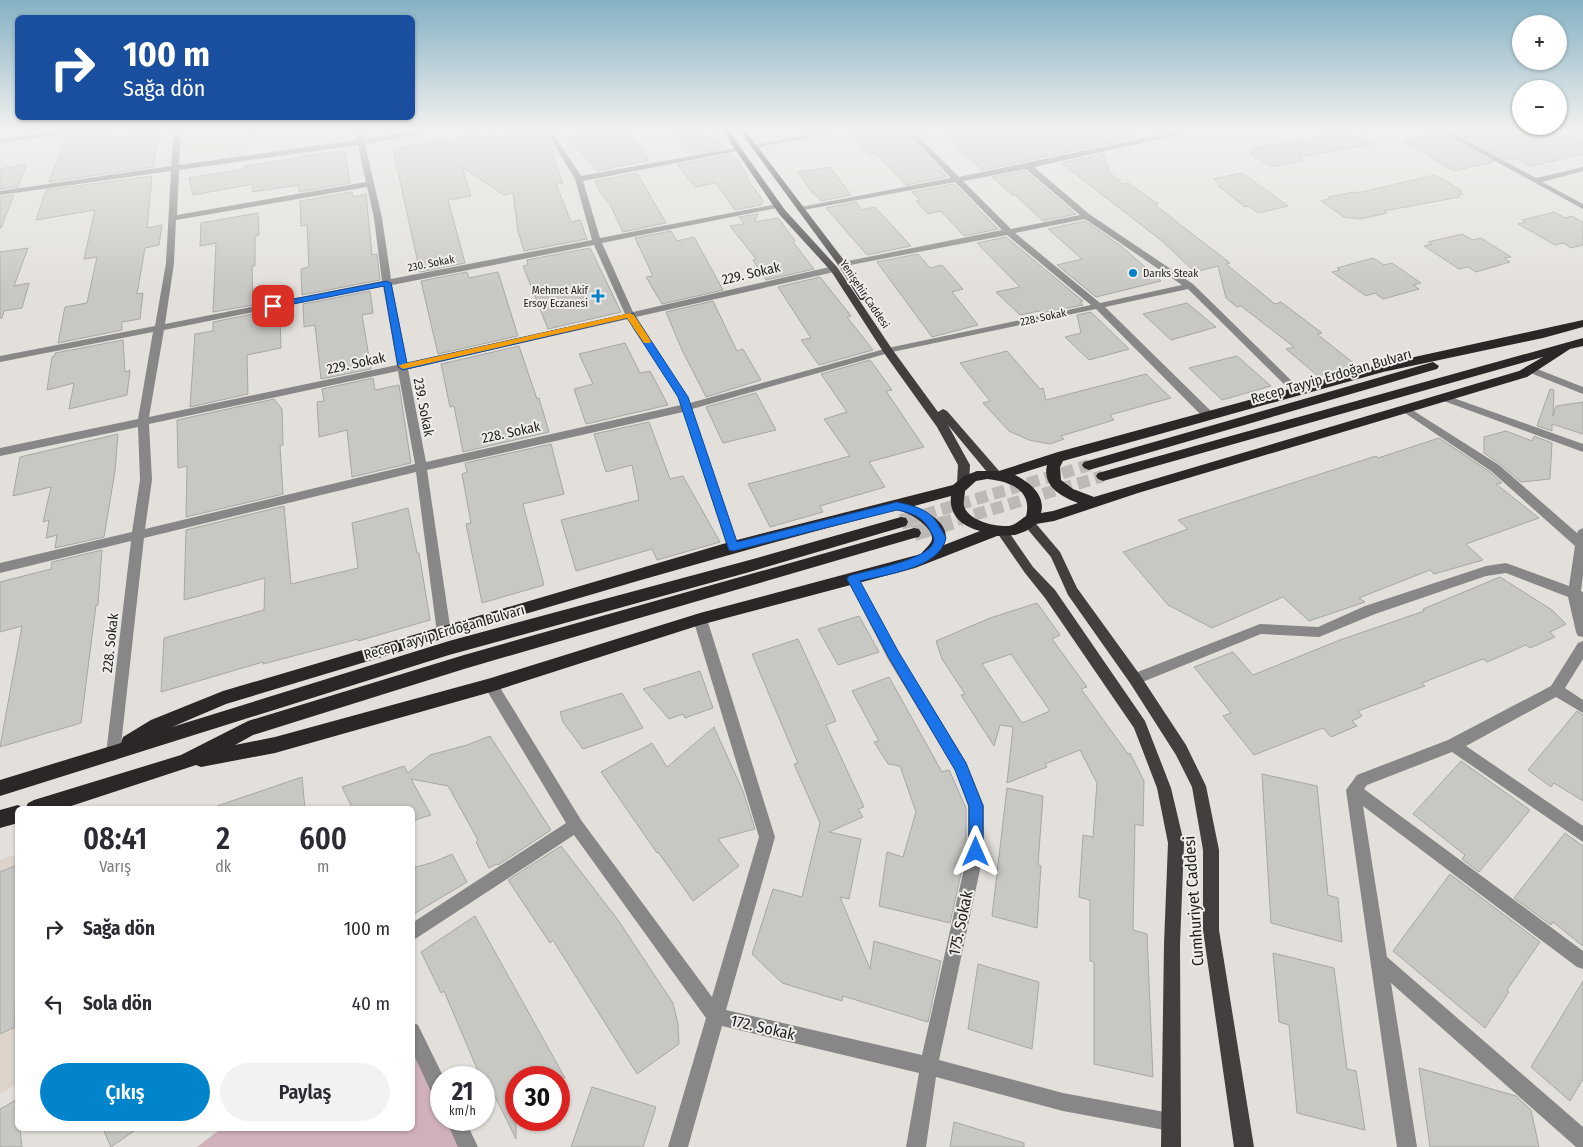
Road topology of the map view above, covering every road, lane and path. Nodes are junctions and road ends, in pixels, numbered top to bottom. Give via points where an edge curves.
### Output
1 (72, 184) edge
2 (174, 184) edge
3 (370, 184) joint
4 (580, 184) edge
5 (762, 184) edge
6 (782, 184) edge
7 (933, 184) edge
8 (961, 184) edge
9 (1048, 184) edge
10 (1540, 184) edge
11 (0, 193) edge
12 (777, 206) junction
13 (1583, 207) edge
14 (801, 208) junction
15 (1086, 216) junction
16 (173, 218) junction
17 (1009, 232) junction
18 (596, 242) junction
19 (838, 267) junction
20 (387, 283) junction
21 (1190, 286) junction
22 (1098, 305) junction
23 (630, 315) junction
24 (1583, 323) edge
25 (158, 329) junction
26 (1552, 331) junction
27 (1583, 342) edge
28 (1566, 346) junction
29 (892, 350) junction
30 (0, 359) edge
31 (403, 367) junction
32 (1532, 370) junction
33 (1298, 391) junction
34 (1583, 392) edge
35 (1445, 398) junction
36 (686, 407) junction
37 (1406, 409) junction
38 (1208, 415) junction
39 (143, 422) junction
40 (1583, 448) edge
41 (0, 452) edge
42 (1058, 457) junction
43 (1089, 465) tunnel mouth
44 (421, 467) junction
45 (998, 475) junction
46 (1103, 476) tunnel mouth
47 (960, 486) junction
48 (1094, 502) junction
49 (897, 506) junction
50 (1030, 521) junction
51 (901, 522) tunnel mouth
52 (999, 531) junction
53 (914, 533) tunnel mouth
54 (138, 535) junction
55 (1582, 538) edge
56 (733, 547) junction
57 (915, 562) junction
58 (0, 568) edge
59 (853, 579) junction
60 (1579, 595) edge
61 (700, 619) junction
62 (1583, 632) edge
63 (444, 633) junction
64 (1583, 648) edge
65 (1134, 680) junction
66 (491, 685) junction
67 (1556, 690) junction
68 (1583, 707) edge
69 (1453, 745) junction
70 (113, 754) junction
71 (185, 762) junction
72 (0, 788) edge
73 (1353, 790) junction
74 (44, 806) edge
75 (15, 815) edge
76 (0, 819) edge
77 (576, 824) junction
78 (1583, 835) edge
79 (415, 931) edge
80 (1583, 961) edge
81 (1380, 962) junction
82 (716, 1016) junction
83 (415, 1036) edge
84 (929, 1066) junction
85 (430, 1068) edge
86 (1170, 1122) junction
87 (460, 1131) edge
88 (1583, 1140) edge
89 (1248, 1146) edge
90 (468, 1147) edge
91 (678, 1147) edge
92 (916, 1147) edge
93 (1171, 1147) edge
94 (1407, 1147) edge

1 - 11 street
2 - 16 street, 228. Sokak
3 - 16 street
3 - 20 street, 239. Sokak
4 - 18 street
5 - 12 main road, Yenişehir Caddesi
6 - 14 main road, Yenişehir Caddesi
7 - 14 street
8 - 17 street
9 - 15 street
10 - 13 street
12 - 18 street, 230. Sokak
12 - 19 main road, Yenişehir Caddesi
14 - 19 main road, Yenişehir Caddesi
15 - 17 street, 229. Sokak
15 - 21 street
16 - 25 street, 228. Sokak via 170,262
17 - 19 street, 229. Sokak
17 - 22 street
18 - 20 street, 230. Sokak
18 - 23 street
19 - 23 street, 229. Sokak
19 - 29 main road, Yenişehir Caddesi
20 - 25 street, 230. Sokak
20 - 31 street, 239. Sokak
21 - 22 street, 228. Sokak
21 - 33 street
22 - 29 street, 228. Sokak
22 - 38 street
23 - 31 street, 229. Sokak
23 - 36 street via 683,397
24 - 26 highway, Recep Tayyip Erdoğan Bulvarı
25 - 30 street, 230. Sokak
25 - 39 street, 228. Sokak
26 - 33 highway via 1382,368
26 - 43 highway, Recep Tayyip Erdoğan Bulvarı
27 - 28 highway
28 - 32 highway
28 - 46 highway
29 - 36 street, 228. Sokak
29 - 45 main road, Yenişehir Caddesi via 948,420
29 - 47 main road, Yenişehir Caddesi via 942,425 964,465
31 - 39 street, 229. Sokak
31 - 44 street, 239. Sokak
32 - 34 street
32 - 35 highway
33 - 38 highway
35 - 37 highway
35 - 40 street
36 - 44 street, 228. Sokak
36 - 56 street
37 - 48 highway
37 - 55 street via 1495,468
38 - 42 highway
39 - 41 street, 229. Sokak
39 - 54 street, 228. Sokak via 146,480
42 - 45 highway
42 - 48 highway via 1052,467 1056,484 1065,493
44 - 54 street, 228. Sokak
44 - 63 street, 239. Sokak
45 - 47 highway via 976,476
45 - 50 highway via 1024,486 1032,494 1035,513
47 - 49 highway
47 - 52 highway via 957,506 962,515 971,523
48 - 50 highway
49 - 56 highway
49 - 57 highway via 923,515 940,538 938,546 929,555
50 - 52 highway via 1021,527
50 - 65 main road, Cumhuriyet Caddesi via 1056,555 1072,591
51 - 70 highway, Recep Tayyip Erdoğan Bulvarı via 449,648
52 - 57 highway
52 - 86 main road, Cumhuriyet Caddesi via 1050,594 1140,726 1164,788 1176,843
53 - 71 highway via 464,662 258,726
54 - 58 street, 228. Sokak
54 - 70 street, 228. Sokak
55 - 60 street
56 - 63 highway
57 - 59 highway
59 - 61 highway
59 - 84 street, 175. Sokak via 893,655 961,767 976,806 976,852
60 - 62 street
60 - 65 street via 1506,568 1486,571 1370,610 1319,632 1260,629
61 - 66 highway
61 - 82 street via 766,837
63 - 70 highway via 223,698 158,725
64 - 67 street
65 - 89 main road, Cumhuriyet Caddesi via 1181,750 1199,786 1211,850 1211,930
66 - 71 highway via 275,745
66 - 77 street, 172. Sokak
67 - 68 street
67 - 69 street
69 - 73 street via 1362,780
69 - 78 street
70 - 72 highway, Recep Tayyip Erdoğan Bulvarı
71 - 74 highway
73 - 80 street
73 - 81 street
75 - 76 highway
77 - 79 street
77 - 82 street, 172. Sokak
81 - 88 street
81 - 94 street
82 - 84 street, 172. Sokak
82 - 91 street
83 - 85 street
84 - 86 street, 172. Sokak via 1064,1102
84 - 92 street, 175. Sokak
86 - 93 main road, Cumhuriyet Caddesi
87 - 90 street

